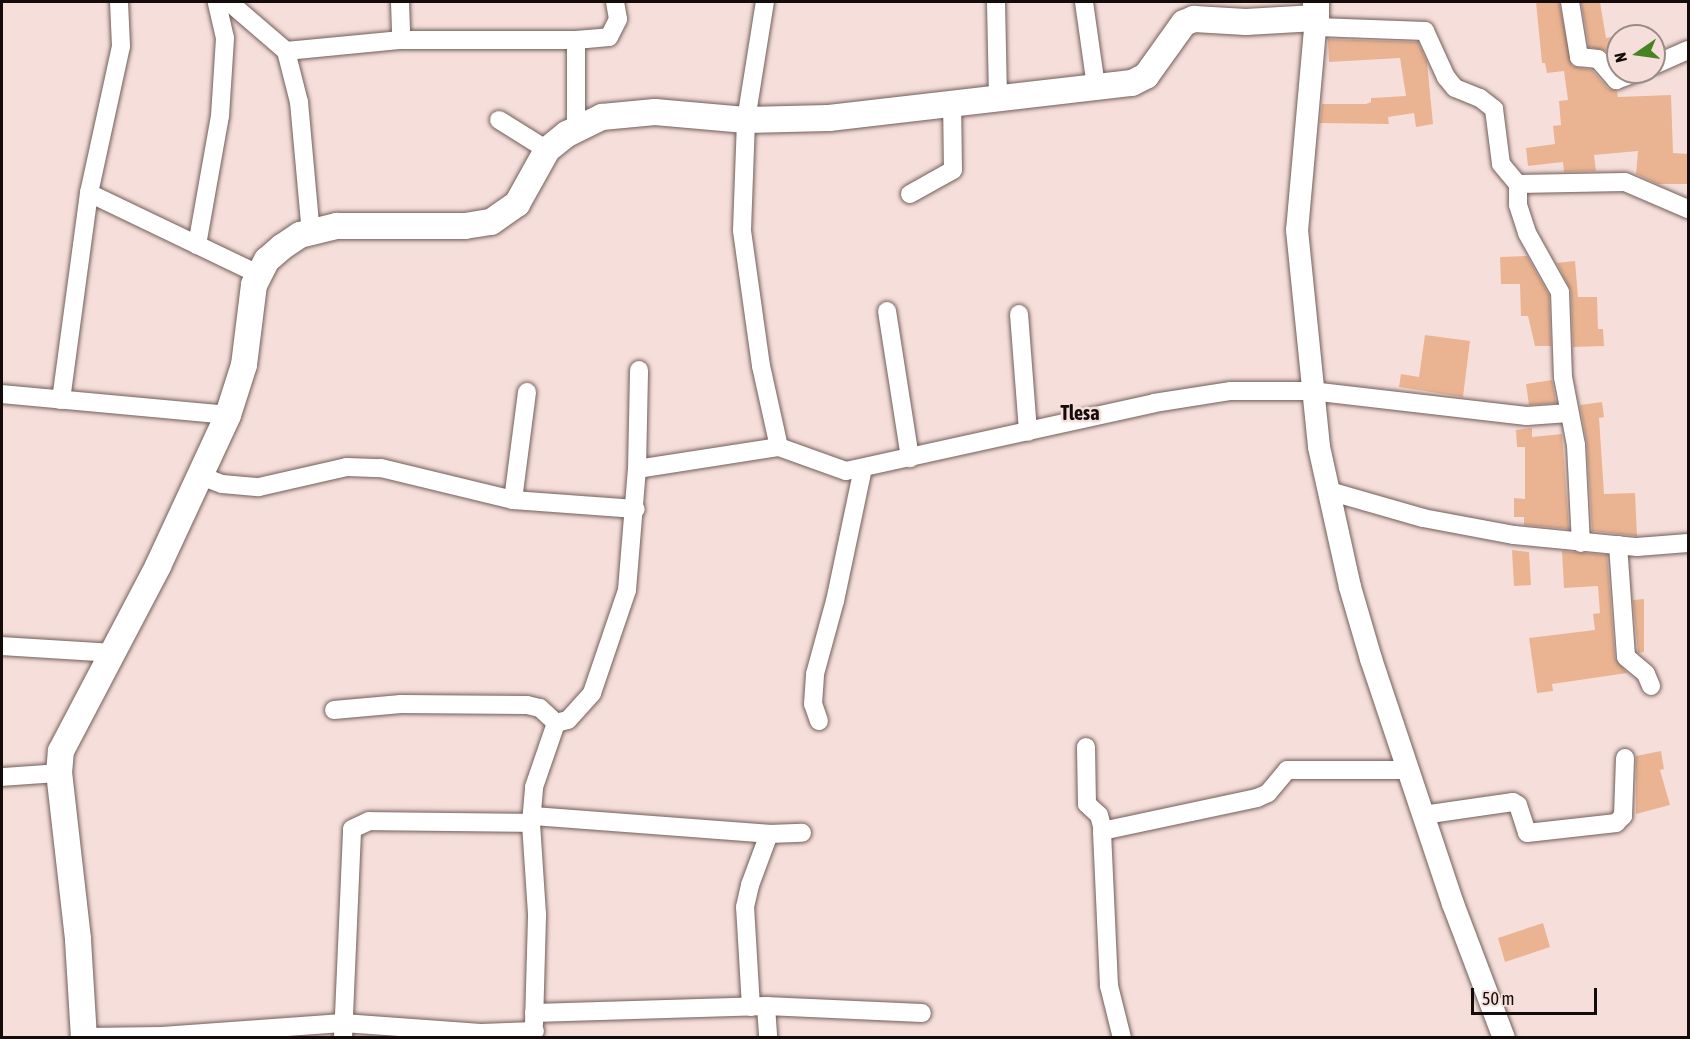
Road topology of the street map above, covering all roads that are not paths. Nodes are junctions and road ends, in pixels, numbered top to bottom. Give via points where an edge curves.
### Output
1 (119, 2) edge
2 (217, 2) edge
3 (230, 2) edge
4 (400, 2) edge
5 (615, 2) edge
6 (765, 2) edge
7 (996, 2) edge
8 (1084, 2) edge
9 (1570, 2) edge
10 (1316, 15) edge
11 (401, 40) junction
12 (576, 40) junction
13 (286, 51) junction
14 (1689, 51) edge
15 (1666, 60) edge
16 (1606, 68) edge
17 (1096, 86) junction
18 (998, 96) junction
19 (952, 102) junction
20 (499, 120) dead end
21 (746, 120) junction
22 (576, 129) junction
23 (547, 150) junction
24 (1518, 184) junction
25 (89, 194) junction
26 (910, 194) dead end
27 (1689, 208) edge
28 (311, 233) junction
29 (197, 245) junction
30 (258, 274) junction
31 (887, 311) dead end
32 (1018, 314) dead end
33 (639, 370) dead end
34 (1311, 391) junction
35 (527, 392) dead end
36 (2, 394) edge
37 (61, 400) junction
38 (1569, 413) junction
39 (228, 416) junction
40 (1029, 432) junction
41 (779, 447) junction
42 (910, 458) junction
43 (862, 468) junction
44 (638, 469) junction
45 (201, 476) junction
46 (1329, 491) junction
47 (513, 500) junction
48 (636, 509) junction
49 (1581, 543) junction
50 (1689, 543) edge
51 (1618, 545) junction
52 (2, 646) edge
53 (113, 653) junction
54 (1651, 686) dead end
55 (334, 710) dead end
56 (819, 721) dead end
57 (556, 723) junction
58 (1086, 747) dead end
59 (1625, 758) dead end
60 (1408, 770) junction
61 (59, 773) junction
62 (2, 777) edge
63 (1423, 815) junction
64 (531, 820) junction
65 (1103, 830) junction
66 (802, 833) dead end
67 (769, 834) junction
68 (759, 1007) junction
69 (534, 1013) junction
70 (922, 1013) dead end
71 (343, 1030) edge
72 (535, 1034) edge
73 (84, 1037) edge
74 (768, 1038) edge
75 (1122, 1038) edge
76 (1504, 1038) edge

1 - 25 street via 122,45
2 - 29 street via 225,38 220,116
3 - 13 street
4 - 11 street
5 - 12 street via 618,19 609,37
6 - 21 street
7 - 18 street
8 - 17 street
9 - 16 street via 1579,57 1598,59
10 - 17 main road via 1246,22 1194,19 1178,30 1141,80
10 - 24 street via 1425,31 1455,88 1480,98 1494,109 1501,164
10 - 34 street via 1297,219
11 - 12 street
11 - 13 street
12 - 22 street
13 - 28 street via 304,140
14 - 15 street
17 - 18 main road
18 - 19 main road
19 - 21 main road via 828,118
19 - 26 street via 953,170
20 - 23 street
21 - 22 main road via 655,112 602,117
21 - 41 street via 742,230 761,366
22 - 23 main road
23 - 28 main road via 517,204 491,222 465,226 338,226
24 - 27 street via 1625,182
24 - 38 street via 1518,206 1527,233 1560,292 1563,377
25 - 29 street
25 - 37 street
28 - 30 main road via 282,247
29 - 30 street
30 - 39 main road via 244,365
31 - 42 street
32 - 40 street
33 - 44 street
34 - 38 street via 1527,416
34 - 40 street via 1198,395
34 - 46 street
35 - 47 street
36 - 37 street
37 - 39 street
38 - 49 street via 1576,445
39 - 45 main road
40 - 42 street
41 - 43 street via 837,471
41 - 44 street
42 - 43 street
43 - 56 street via 813,682 813,704
44 - 48 street
45 - 47 street via 222,484 259,487 347,467 381,468
45 - 53 main road
46 - 49 street via 1423,518
46 - 60 street via 1350,587
47 - 48 street
48 - 57 street via 627,590 592,693 568,720
49 - 51 street
50 - 51 street
51 - 54 street via 1624,648 1631,664 1646,674
52 - 53 street
53 - 61 main road via 65,738
55 - 57 street via 401,704 526,705 540,708
57 - 64 street via 534,787
58 - 65 street via 1087,804 1099,815
59 - 63 street via 1623,816 1616,823 1527,833 1518,805 1513,802
60 - 63 street
60 - 65 street via 1287,770 1268,793 1257,798
61 - 62 street
61 - 73 main road via 78,939
63 - 76 street
64 - 67 street
64 - 69 street via 537,914
64 - 71 street via 369,821 352,829
65 - 75 street via 1100,835 1109,986
66 - 67 street
67 - 68 street via 746,908
68 - 69 street
68 - 70 street
68 - 74 street
69 - 72 street
71 - 72 street
71 - 73 street

